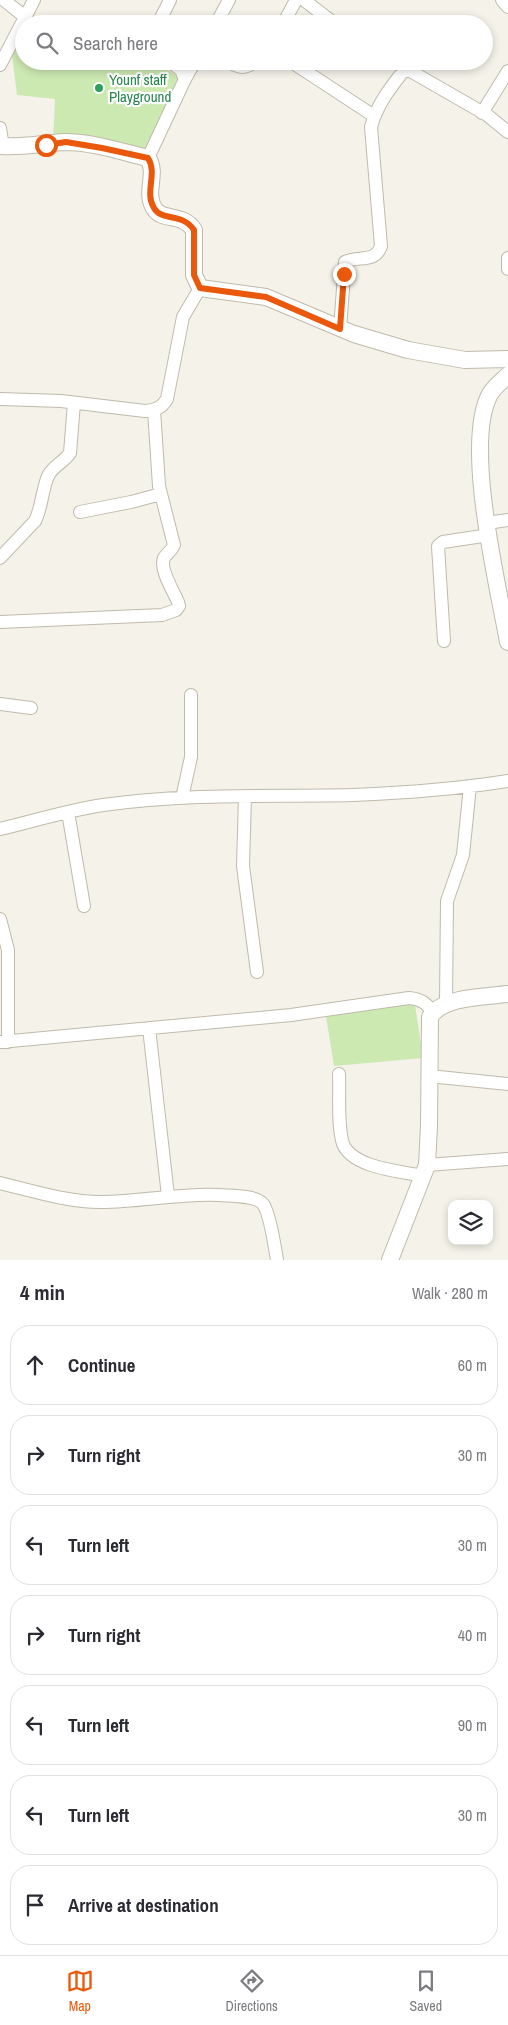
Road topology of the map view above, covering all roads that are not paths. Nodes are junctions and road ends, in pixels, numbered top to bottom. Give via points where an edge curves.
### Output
1 (4, 0) edge
2 (34, 0) edge
3 (170, 0) edge
4 (229, 0) edge
5 (296, 0) edge
6 (304, 0) edge
7 (502, 0) edge
8 (508, 7) edge
9 (23, 15) edge
10 (26, 15) edge
11 (162, 15) edge
12 (221, 15) edge
13 (288, 15) edge
14 (323, 15) edge
15 (15, 36) edge
16 (0, 65) edge
17 (181, 70) edge
18 (190, 70) edge
19 (304, 70) edge
20 (404, 70) edge
21 (407, 70) edge
22 (508, 71) edge
23 (185, 79) junction
24 (482, 113) junction
25 (374, 116) junction
26 (0, 128) edge
27 (508, 132) edge
28 (1, 146) edge
29 (148, 158) junction
30 (508, 258) edge
31 (508, 269) edge
32 (200, 288) junction
33 (340, 329) junction
34 (508, 360) edge
35 (508, 375) edge
36 (0, 399) edge
37 (74, 403) junction
38 (154, 410) junction
39 (161, 494) junction
40 (80, 512) dead end
41 (508, 520) edge
42 (488, 529) junction
43 (0, 558) edge
44 (0, 622) edge
45 (444, 641) dead end
46 (508, 642) edge
47 (191, 695) dead end
48 (0, 704) edge
49 (32, 708) dead end
50 (508, 781) edge
51 (470, 786) junction
52 (245, 796) junction
53 (182, 798) junction
54 (68, 812) junction
55 (0, 829) edge
56 (84, 906) dead end
57 (0, 919) edge
58 (258, 972) dead end
59 (508, 994) edge
60 (440, 1008) junction
61 (149, 1028) junction
62 (4, 1042) edge
63 (339, 1074) dead end
64 (429, 1076) junction
65 (508, 1084) edge
66 (508, 1159) edge
67 (425, 1171) junction
68 (0, 1183) edge
69 (168, 1196) junction
70 (277, 1260) edge
71 (390, 1260) edge

1 - 9 street
2 - 10 street
3 - 11 street
4 - 12 street
5 - 13 street
6 - 14 street
7 - 8 street
15 - 16 street
17 - 23 street
18 - 23 street
19 - 25 street
20 - 25 street via 385,94
21 - 24 street
22 - 24 street
23 - 29 street
24 - 27 street
25 - 33 street via 371,138 380,246 374,257 345,262
26 - 28 street
28 - 29 street via 66,142
29 - 32 street via 153,171 150,195 155,210 184,220 194,230 194,275
30 - 31 street
32 - 33 street via 266,297
32 - 38 street via 183,317 167,399 164,405
33 - 34 street via 408,350 465,360
35 - 42 street via 490,394 481,422 480,462
36 - 37 street
37 - 38 street
37 - 43 street via 70,453 48,476 35,521
38 - 39 street
39 - 40 street
39 - 44 street via 174,545 164,558 165,574 179,606 176,610 162,615
41 - 42 street
42 - 45 street via 438,546
42 - 46 street
47 - 53 street via 191,757
48 - 49 street
50 - 51 street
51 - 52 street via 353,795
51 - 60 street via 464,855 447,902
52 - 53 street
52 - 58 street via 243,866
53 - 54 street via 103,805
54 - 55 street
54 - 56 street
57 - 62 street via 8,950
59 - 60 street
60 - 61 street via 410,998 291,1015
60 - 64 street via 430,1017
61 - 62 street
61 - 69 street
63 - 67 street via 341,1132 351,1155 368,1164
64 - 65 street
64 - 67 street
66 - 67 street
67 - 71 street
68 - 69 street via 92,1201
69 - 70 street via 193,1194 257,1200 264,1205

